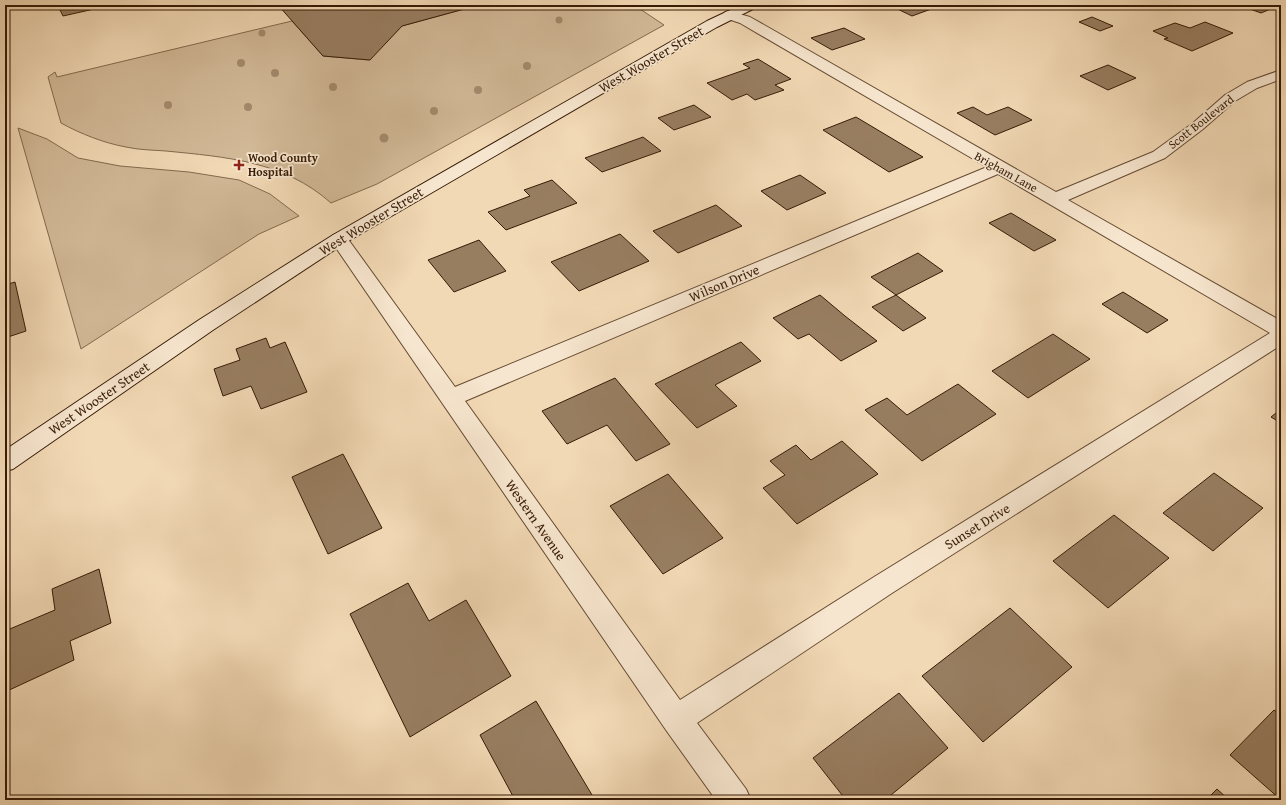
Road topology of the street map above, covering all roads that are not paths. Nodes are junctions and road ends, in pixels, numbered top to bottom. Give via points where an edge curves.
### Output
1 (751, 5) edge
2 (730, 15) junction
3 (1281, 74) edge
4 (998, 168) junction
5 (1055, 199) junction
6 (339, 239) junction
7 (1281, 330) edge
8 (1281, 335) edge
9 (450, 398) junction
10 (5, 462) edge
11 (676, 720) junction
12 (735, 800) edge

1 - 2 street, West Wooster Street
2 - 4 street, Brigham Lane via 745,20
2 - 6 street, West Wooster Street via 497,146
3 - 5 street, Scott Boulevard via 1252,85 1230,98 1159,155
4 - 5 street, Brigham Lane
4 - 9 street, Wilson Drive
5 - 7 street, Brigham Lane
6 - 9 street, Western Avenue
6 - 10 street, West Wooster Street via 206,325
8 - 11 street, Sunset Drive via 883,585
9 - 11 street, Western Avenue
11 - 12 street, Western Avenue

